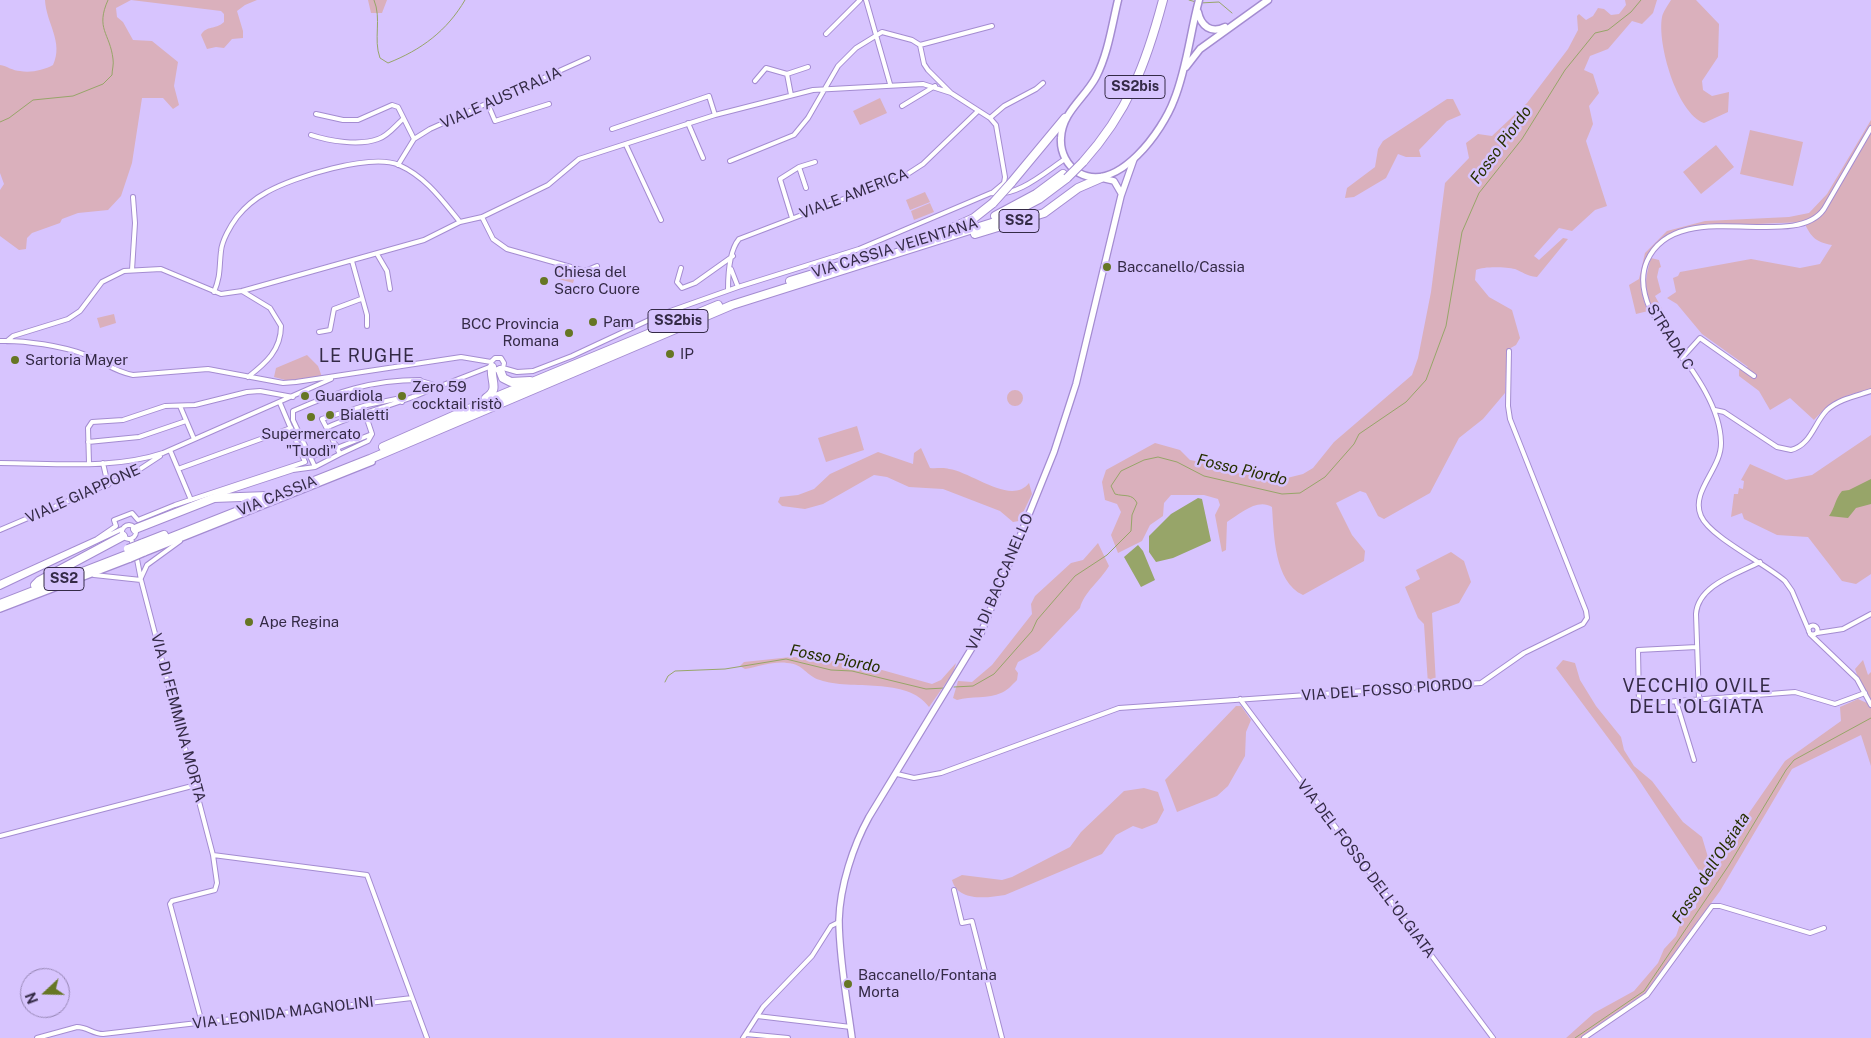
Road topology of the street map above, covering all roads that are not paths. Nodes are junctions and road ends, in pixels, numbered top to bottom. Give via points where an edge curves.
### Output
1 (860, 0) edge
2 (866, 0) edge
3 (1118, 0) edge
4 (1158, 0) edge
5 (1163, 0) edge
6 (1268, 0) edge
7 (1199, 3) edge
8 (1233, 24) junction
9 (992, 26) dead end
10 (826, 34) dead end
11 (876, 35) junction
12 (920, 45) junction
13 (588, 58) dead end
14 (808, 67) dead end
15 (786, 74) junction
16 (1181, 77) junction
17 (755, 81) dead end
18 (1043, 83) dead end
19 (890, 84) junction
20 (934, 86) junction
21 (825, 90) junction
22 (951, 93) junction
23 (791, 95) junction
24 (487, 102) junction
25 (549, 104) dead end
26 (902, 106) dead end
27 (978, 111) junction
28 (316, 114) dead end
29 (715, 115) junction
30 (990, 118) junction
31 (1065, 118) junction
32 (403, 119) junction
33 (688, 124) junction
34 (1871, 128) edge
35 (612, 129) dead end
36 (311, 135) dead end
37 (414, 139) junction
38 (626, 145) junction
39 (1135, 157) junction
40 (703, 158) dead end
41 (1065, 159) junction
42 (730, 161) dead end
43 (1081, 161) junction
44 (815, 162) dead end
45 (398, 165) junction
46 (799, 167) junction
47 (1101, 178) junction
48 (806, 188) dead end
49 (991, 193) junction
50 (1121, 196) junction
51 (132, 197) dead end
52 (482, 217) junction
53 (792, 218) junction
54 (661, 220) dead end
55 (460, 222) junction
56 (926, 242) junction
57 (910, 247) junction
58 (377, 254) junction
59 (733, 256) junction
60 (352, 261) junction
61 (597, 266) dead end
62 (730, 267) junction
63 (681, 268) dead end
64 (132, 270) junction
65 (738, 287) junction
66 (390, 289) dead end
67 (728, 290) junction
68 (242, 291) junction
69 (214, 292) junction
70 (361, 299) junction
71 (367, 326) dead end
72 (319, 332) dead end
73 (0, 341) edge
74 (7, 341) junction
75 (1509, 351) dead end
76 (1682, 358) junction
77 (496, 367) junction
78 (248, 376) junction
79 (1754, 376) dead end
80 (333, 378) junction
81 (420, 380) junction
82 (550, 381) joint
83 (532, 382) junction
84 (441, 387) junction
85 (1871, 391) edge
86 (425, 392) junction
87 (293, 397) junction
88 (280, 402) junction
89 (402, 402) junction
90 (498, 404) junction
91 (180, 406) junction
92 (474, 407) junction
93 (1715, 410) junction
94 (365, 413) junction
95 (186, 420) junction
96 (328, 427) junction
97 (291, 428) junction
98 (372, 434) junction
99 (436, 434) joint
100 (194, 439) junction
101 (88, 442) junction
102 (336, 446) junction
103 (170, 450) junction
104 (164, 453) junction
105 (340, 454) junction
106 (311, 457) junction
107 (0, 463) edge
108 (89, 463) junction
109 (103, 463) junction
110 (315, 466) junction
111 (178, 469) junction
112 (108, 485) junction
113 (266, 496) junction
114 (191, 500) junction
115 (134, 528) junction
116 (0, 530) edge
117 (122, 533) junction
118 (188, 535) junction
119 (131, 539) junction
120 (142, 549) junction
121 (129, 554) junction
122 (139, 562) junction
123 (1760, 562) junction
124 (147, 565) junction
125 (90, 575) junction
126 (141, 580) junction
127 (0, 585) edge
128 (35, 585) junction
129 (0, 599) edge
130 (0, 604) edge
131 (0, 609) edge
132 (1871, 614) edge
133 (1802, 615) junction
134 (1816, 626) junction
135 (1830, 631) junction
136 (1810, 633) junction
137 (1816, 634) junction
138 (1817, 642) junction
139 (1697, 647) junction
140 (1865, 693) junction
141 (1240, 699) junction
142 (1700, 699) junction
143 (1676, 701) junction
144 (1871, 705) edge
145 (1694, 760) dead end
146 (897, 774) junction
147 (196, 784) junction
148 (0, 836) edge
149 (213, 855) junction
150 (954, 890) dead end
151 (839, 922) junction
152 (1824, 928) dead end
153 (412, 998) junction
154 (757, 1016) junction
155 (202, 1022) junction
156 (851, 1027) junction
157 (746, 1034) junction
158 (37, 1038) edge
159 (427, 1038) edge
160 (743, 1038) edge
161 (788, 1038) edge
162 (852, 1038) edge
163 (1002, 1038) edge
164 (1494, 1038) edge
165 (1584, 1038) edge

1 - 10 street
2 - 11 street
3 - 31 main road, SS2 via 1100,69 1091,86
4 - 43 highway, VIA CASSIA VEIENTANA / SS2bis via 1140,64 1105,128
5 - 43 highway, VIA CASSIA VEIENTANA / SS2bis via 1147,58 1133,92 1108,132
6 - 8 main road, SS2
7 - 8 main road, SS2 via 1200,21 1207,28 1217,30
7 - 16 main road, SS2
8 - 16 main road, SS2 via 1194,55
9 - 12 street
11 - 12 street via 882,32 892,34
11 - 19 street
11 - 21 street via 856,48 838,66
12 - 22 street via 924,64
13 - 24 street, VIALE AUSTRALIA via 540,82
14 - 15 street
15 - 17 street via 766,68
15 - 23 street
16 - 39 main road, SS2 via 1167,116
18 - 30 street
19 - 20 street
19 - 21 street
20 - 22 street
20 - 26 street
21 - 23 street
21 - 42 street via 794,135
22 - 27 street
23 - 29 street
24 - 25 street via 495,121
24 - 37 street, VIALE AUSTRALIA
27 - 30 street
27 - 53 street, VIALE AMERICA via 910,173
28 - 32 street via 358,120 392,105 398,107
29 - 33 street
29 - 35 street via 710,96
30 - 49 street via 999,131 1005,177 1004,183
31 - 41 main road via 1061,140
31 - 56 highway, SS2, bridge via 993,203 974,218
32 - 36 street via 384,136 373,140 332,142
32 - 37 street
33 - 38 street
33 - 40 street
34 - 76 street, STRADA C via 1824,210 1814,220 1791,226 1689,229 1669,236 1656,248 1644,270 1645,297
37 - 45 street
38 - 52 street via 579,160 548,186
38 - 54 street
39 - 47 main road, SS2 via 1120,170
39 - 50 street, VIA DI BACCANELLO
41 - 47 main road via 1078,172
41 - 49 street via 1018,189
43 - 56 highway, VIA CASSIA VEIENTANA / SS2bis via 1065,176 994,217
44 - 46 street
45 - 55 street via 434,190
45 - 69 street via 345,166 266,192 237,217 225,238 221,249 220,277
46 - 48 street
46 - 53 street via 780,181
47 - 50 street via 1116,182
47 - 56 highway, SS2 via 1078,188 1053,207 1032,217 944,243
49 - 65 street via 859,249
50 - 146 street, VIA DI BACCANELLO via 1076,384 1054,452 981,633
51 - 64 street via 135,228
52 - 55 street
52 - 61 street via 494,239 507,249 585,271
53 - 59 street, VIALE AMERICA via 739,239
55 - 58 street via 424,240
56 - 57 highway, VIA CASSIA VEIENTANA / SS2bis
57 - 82 highway, VIA CASSIA VEIENTANA / SS2bis via 732,305
57 - 83 highway, VIA CASSIA VEIENTANA / SS2bis via 731,300
58 - 60 street
58 - 66 street via 386,270
59 - 62 street, VIALE AMERICA
59 - 63 street via 687,287 680,287 677,282
60 - 68 street
60 - 70 street via 359,279
62 - 65 street
62 - 67 street, VIALE AMERICA
64 - 69 street via 161,269
64 - 74 street via 102,282 80,311 68,319 13,336
65 - 67 street
67 - 77 street via 662,314 533,371 517,372
68 - 69 street
68 - 78 street via 270,308 281,326 278,348 265,364
70 - 71 street via 368,315
70 - 72 street via 334,309 330,330
73 - 74 street
74 - 78 street via 72,351 133,375 208,369
75 - 141 street, VIA DEL FOSSO PIORDO via 1510,419 1586,611 1586,621 1524,653 1481,683
76 - 79 street via 1700,338
76 - 93 street, STRADA C
77 - 80 street via 461,357
77 - 83 highway via 510,382
77 - 84 street
77 - 92 highway via 493,393
78 - 80 street via 283,383
80 - 87 street, VIALE GIAPPONE
81 - 84 street
81 - 86 street
81 - 106 street via 369,384 337,392 293,411 293,420
82 - 90 highway, VIA CASSIA / SS2
83 - 92 highway, VIA CASSIA / SS2
84 - 86 street
85 - 93 street via 1832,406 1805,442 1790,450 1777,447 1724,412
86 - 89 street
87 - 88 street, VIALE GIAPPONE
87 - 91 street via 247,392
88 - 97 street
88 - 100 street, VIALE GIAPPONE
89 - 94 street
89 - 96 street via 401,398 367,405 322,419
90 - 99 highway via 490,411
90 - 120 highway, VIA CASSIA / SS2
91 - 95 street
91 - 101 street via 160,408 123,420 91,422
92 - 113 highway, VIA CASSIA / SS2
93 - 123 street, STRADA C via 1721,437 1720,454 1716,468 1700,494 1700,511 1709,526
94 - 96 street
94 - 98 street
95 - 100 street
95 - 101 street via 139,437
96 - 102 street
97 - 111 street
97 - 114 street via 305,462
98 - 102 street
98 - 105 street via 368,441
99 - 118 street
100 - 103 street, VIALE GIAPPONE
101 - 108 street
102 - 105 street
102 - 106 street
103 - 104 street, VIALE GIAPPONE
103 - 111 street
104 - 109 street, VIALE GIAPPONE via 135,461
104 - 112 street, VIALE GIAPPONE
105 - 110 street
106 - 110 street
107 - 108 street, VIALE GIAPPONE
108 - 109 street, VIALE GIAPPONE
109 - 112 street
110 - 115 street via 238,488
111 - 114 street
112 - 116 street, VIALE GIAPPONE
113 - 115 highway via 214,498
113 - 120 highway, VIA CASSIA / SS2
114 - 127 street via 138,520 132,513 114,520 116,526 96,539
115 - 117 street via 128,525
115 - 119 street via 135,536
117 - 119 street
117 - 127 street
117 - 128 highway
118 - 120 street
118 - 124 street
119 - 122 street, VIA DI FEMMINA MORTA
120 - 121 highway, VIA CASSIA / SS2, bridge
121 - 125 street
121 - 128 highway, VIA CASSIA / SS2
121 - 130 highway, VIA CASSIA / SS2
122 - 124 street
122 - 126 street, VIA DI FEMMINA MORTA
123 - 133 street, STRADA C via 1790,586
123 - 139 street via 1700,597 1696,609
124 - 126 street
125 - 126 street
125 - 131 street
126 - 147 street, VIA DI FEMMINA MORTA
128 - 129 highway, VIA CASSIA / SS2
132 - 135 street via 1848,627
133 - 134 street, STRADA C
133 - 136 street, STRADA C
134 - 135 street
134 - 136 street via 1810,626
134 - 137 street
135 - 137 street
136 - 137 street
136 - 138 street, STRADA C
137 - 138 street
138 - 140 street, STRADA C via 1853,676
139 - 142 street
139 - 143 street via 1638,650 1639,704
140 - 142 street via 1832,704 1797,692
140 - 144 street, STRADA C
141 - 146 street, VIA DEL FOSSO PIORDO via 1115,708 941,773 914,778
141 - 164 street, VIA DEL FOSSO DELL'OLGIATA
142 - 143 street
143 - 145 street
146 - 151 street, VIA DI BACCANELLO via 859,837 845,885
147 - 148 street
147 - 149 street, VIA DI FEMMINA MORTA
149 - 153 street via 367,875
149 - 155 street, VIA DI FEMMINA MORTA via 215,890 170,904
150 - 163 street via 962,923 972,921
151 - 154 street via 831,926 812,956
151 - 156 street, VIA DI BACCANELLO
152 - 165 street via 1810,933 1712,906 1648,995
153 - 155 street, VIA LEONIDA MAGNOLINI
153 - 159 street
154 - 156 street
154 - 157 street
155 - 158 street, VIA LEONIDA MAGNOLINI via 98,1034 77,1027
156 - 162 street, VIA DI BACCANELLO
157 - 160 street
157 - 161 street

